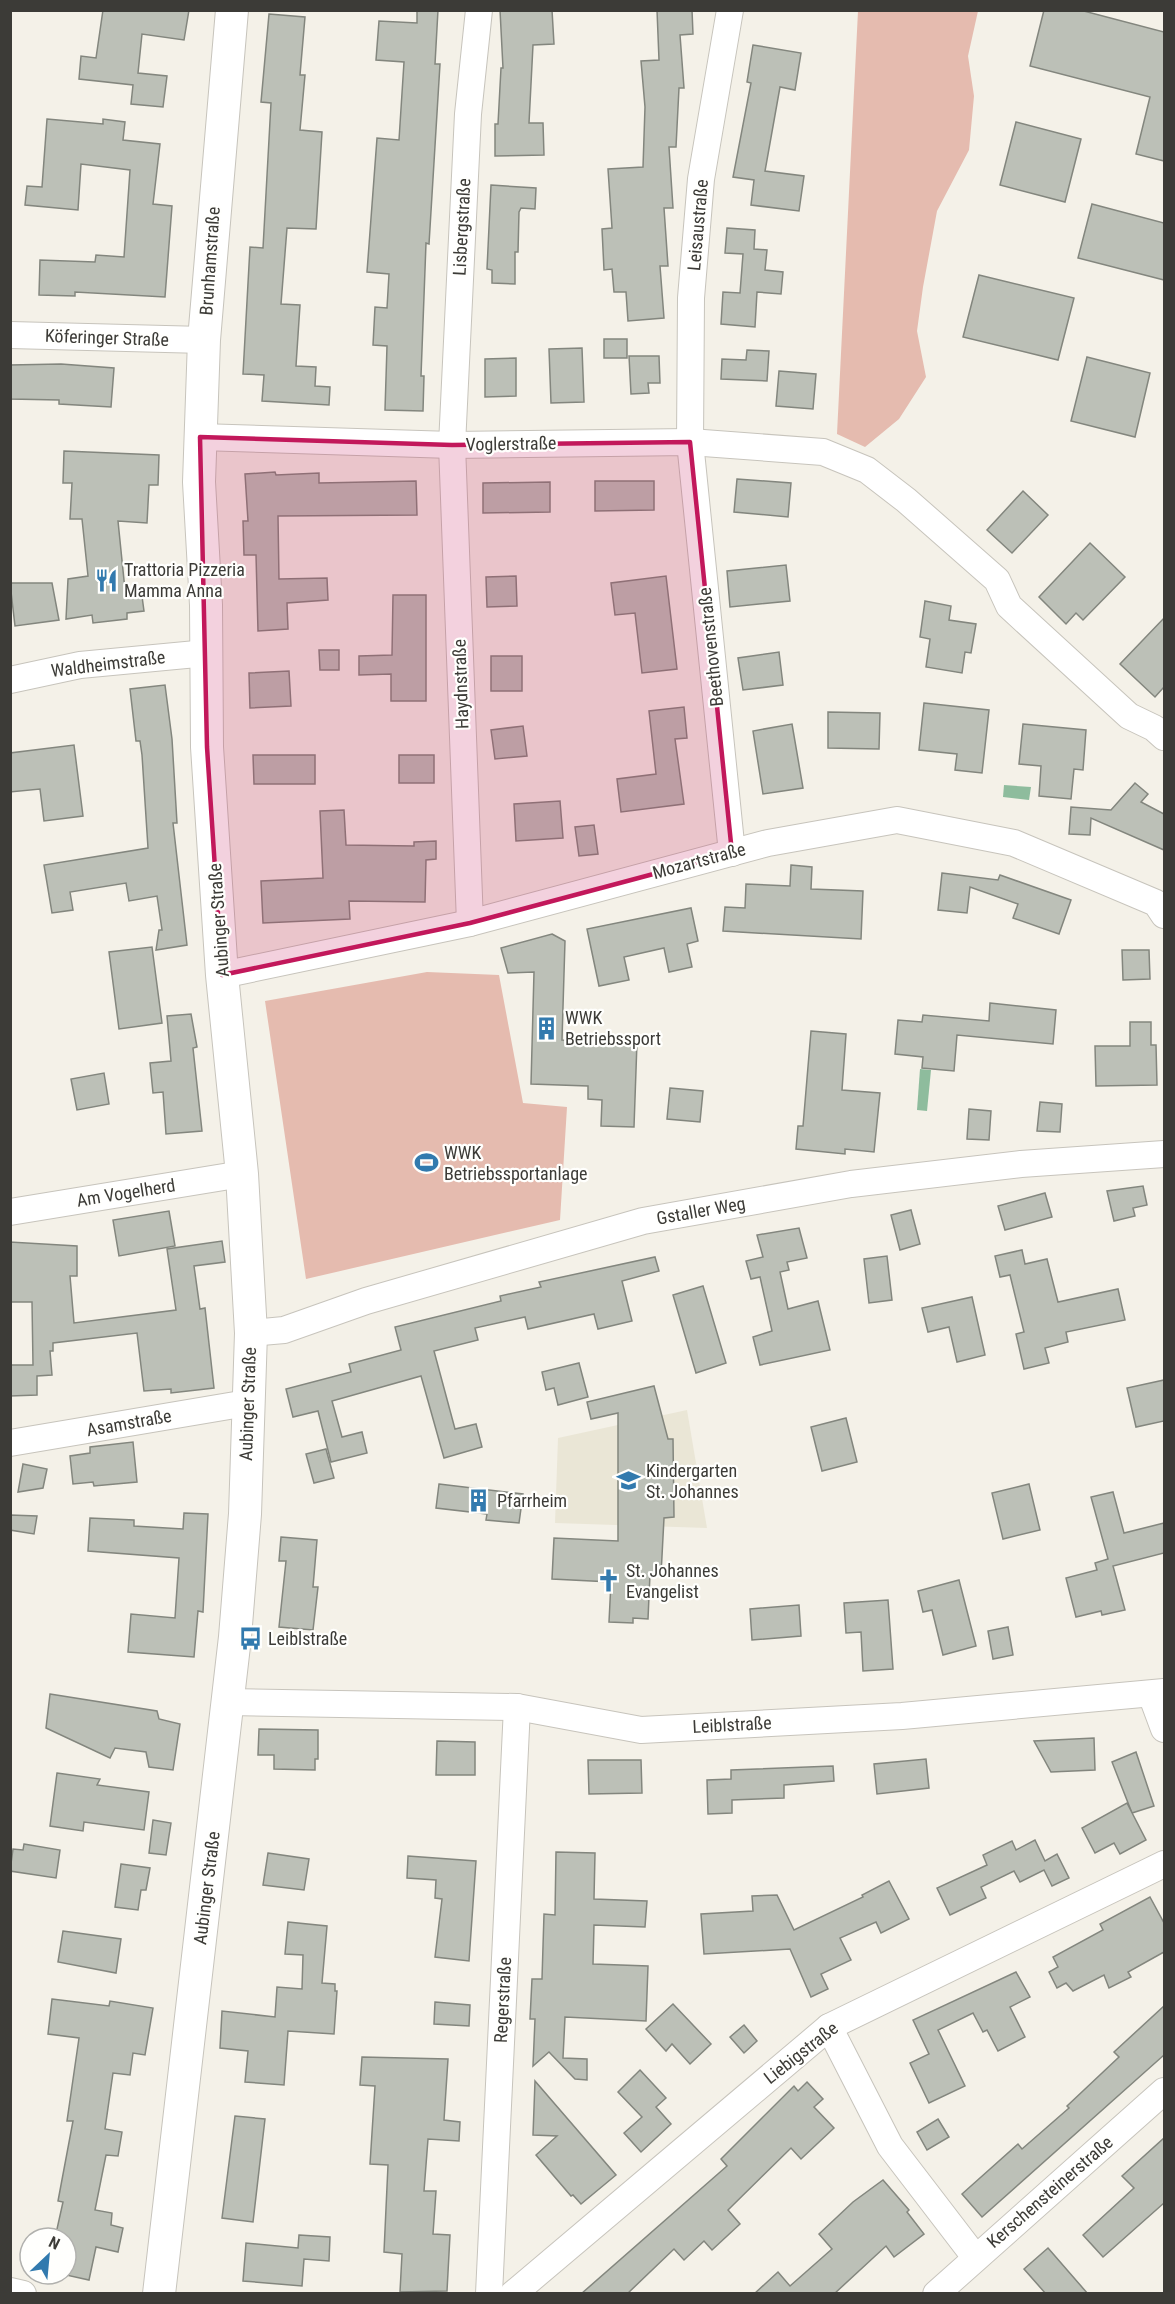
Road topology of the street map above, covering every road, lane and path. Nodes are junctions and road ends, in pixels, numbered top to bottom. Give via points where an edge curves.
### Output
1 (232, 10) edge
2 (479, 10) edge
3 (730, 10) edge
4 (10, 335) edge
5 (204, 340) junction
6 (200, 436) junction
7 (690, 442) junction
8 (452, 445) junction
9 (202, 512) joint
10 (207, 653) junction
11 (10, 680) edge
12 (1164, 737) edge
13 (732, 853) junction
14 (1164, 915) edge
15 (470, 923) junction
16 (222, 975) junction
17 (1164, 1154) edge
18 (242, 1174) junction
19 (10, 1212) edge
20 (250, 1334) junction
21 (247, 1403) junction
22 (10, 1443) edge
23 (1158, 1693) edge
24 (228, 1702) junction
25 (517, 1707) junction
26 (1164, 1729) edge
27 (1164, 1864) edge
28 (829, 2027) junction
29 (1164, 2091) edge
30 (975, 2257) junction
31 (10, 2291) edge
32 (23, 2294) edge
33 (159, 2294) edge
34 (489, 2294) edge
35 (513, 2294) edge
36 (936, 2294) edge

1 - 5 street, Brunhamstraße
2 - 8 street, Lisbergstraße via 468,114
3 - 7 street, Leisaustraße via 701,179 692,298
4 - 5 street, Köferinger Straße
5 - 6 street, Brunhamstraße
6 - 8 street, Voglerstraße
6 - 9 street, Brunhamstraße
7 - 8 street, Voglerstraße
7 - 12 street, Voglerstraße via 823,452 867,470 997,580 1009,606 1129,716
7 - 13 street, Beethovenstraße
8 - 15 street, Haydnstraße
9 - 10 street, Aubinger Straße
10 - 11 street, Waldheimstraße via 80,665
10 - 16 street, Aubinger Straße via 207,747
13 - 14 street, Mozartstraße via 897,820 1014,843 1156,903
13 - 15 street, Mozartstraße
15 - 16 street, Mozartstraße
16 - 18 street, Aubinger Straße
17 - 20 street, Gstaller Weg via 1021,1164 851,1184 643,1221 366,1301 284,1330
18 - 19 street, Am Vogelherd
18 - 20 street, Aubinger Straße
20 - 21 street, Aubinger Straße
21 - 22 street, Asamstraße
21 - 24 street, Aubinger Straße via 245,1514
23 - 25 street, Leiblstraße via 902,1716 641,1730
23 - 26 street
24 - 25 street, Leiblstraße
24 - 33 street, Aubinger Straße
25 - 34 street, Regerstraße
27 - 28 street, Liebigstraße
28 - 30 street via 890,2146
28 - 35 street, Liebigstraße
29 - 30 street, Kerschensteinerstraße
30 - 36 street, Kerschensteinerstraße
31 - 32 street

